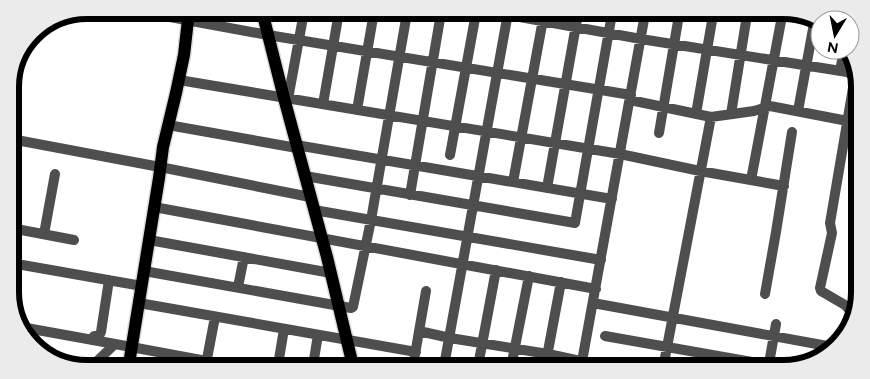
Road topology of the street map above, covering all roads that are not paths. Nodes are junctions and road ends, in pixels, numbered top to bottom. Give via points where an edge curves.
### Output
1 (189, 19) edge
2 (201, 19) edge
3 (264, 19) edge
4 (303, 19) edge
5 (337, 19) edge
6 (373, 19) edge
7 (406, 19) edge
8 (440, 19) edge
9 (475, 19) edge
10 (504, 19) edge
11 (543, 19) edge
12 (547, 19) edge
13 (577, 19) edge
14 (611, 19) edge
15 (644, 19) edge
16 (678, 19) edge
17 (713, 19) edge
18 (746, 19) edge
19 (781, 19) edge
20 (575, 27) junction
21 (609, 34) junction
22 (268, 35) junction
23 (641, 39) junction
24 (299, 40) junction
25 (674, 45) junction
26 (333, 46) junction
27 (810, 48) edge
28 (707, 50) junction
29 (367, 52) junction
30 (740, 55) junction
31 (399, 57) junction
32 (842, 60) edge
33 (774, 61) junction
34 (432, 62) junction
35 (807, 66) junction
36 (466, 68) junction
37 (840, 72) junction
38 (497, 73) junction
39 (850, 74) edge
40 (532, 79) junction
41 (179, 80) junction
42 (565, 84) junction
43 (599, 90) junction
44 (286, 98) junction
45 (630, 98) junction
46 (323, 104) junction
47 (851, 106) edge
48 (663, 107) junction
49 (765, 107) junction
50 (357, 110) junction
51 (798, 112) junction
52 (696, 114) junction
53 (731, 114) junction
54 (389, 116) junction
55 (711, 117) junction
56 (423, 121) junction
57 (848, 121) junction
58 (851, 122) edge
59 (168, 125) junction
60 (455, 127) junction
61 (487, 132) junction
62 (792, 132) dead end
63 (659, 133) dead end
64 (521, 138) junction
65 (19, 142) edge
66 (555, 143) junction
67 (297, 147) junction
68 (588, 149) junction
69 (620, 154) junction
70 (450, 155) dead end
71 (381, 160) junction
72 (415, 166) junction
73 (160, 167) junction
74 (700, 171) junction
75 (55, 174) dead end
76 (305, 176) junction
77 (479, 176) junction
78 (751, 180) junction
79 (513, 182) junction
80 (784, 186) junction
81 (547, 188) junction
82 (376, 189) junction
83 (580, 194) junction
84 (410, 195) junction
85 (310, 196) junction
86 (612, 199) junction
87 (473, 206) junction
88 (154, 207) junction
89 (314, 210) junction
90 (371, 220) junction
91 (19, 229) edge
92 (44, 234) junction
93 (468, 237) junction
94 (322, 238) junction
95 (74, 240) dead end
96 (149, 240) junction
97 (366, 246) junction
98 (244, 257) junction
99 (601, 260) junction
100 (19, 264) edge
101 (463, 264) junction
102 (496, 270) junction
103 (144, 271) junction
104 (331, 273) junction
105 (528, 276) junction
106 (109, 280) junction
107 (561, 282) junction
108 (142, 286) junction
109 (238, 287) junction
110 (596, 289) junction
111 (426, 291) dead end
112 (765, 294) dead end
113 (139, 303) junction
114 (593, 303) junction
115 (339, 305) junction
116 (849, 309) edge
117 (215, 317) junction
118 (672, 317) junction
119 (776, 324) dead end
120 (29, 328) edge
121 (284, 329) junction
122 (419, 331) junction
123 (318, 335) junction
124 (605, 336) dead end
125 (774, 336) junction
126 (450, 338) junction
127 (92, 340) junction
128 (347, 340) junction
129 (482, 343) junction
130 (825, 345) edge
131 (124, 346) junction
132 (667, 347) junction
133 (515, 349) junction
134 (416, 352) junction
135 (548, 354) junction
136 (101, 360) edge
137 (128, 360) edge
138 (192, 360) edge
139 (208, 360) edge
140 (279, 360) edge
141 (314, 360) edge
142 (352, 360) edge
143 (414, 360) edge
144 (445, 360) edge
145 (479, 360) edge
146 (513, 360) edge
147 (547, 360) edge
148 (567, 360) edge
149 (583, 360) edge
150 (665, 360) edge
151 (733, 360) edge
152 (770, 360) edge

1 - 41 main road
2 - 22 street
3 - 22 main road
4 - 24 street
5 - 26 street
6 - 29 street
7 - 31 street
8 - 34 street
9 - 36 street
10 - 38 street
11 - 40 street
12 - 20 street
13 - 20 street
14 - 21 street
15 - 23 street
16 - 25 street
17 - 28 street
18 - 30 street
19 - 33 street
20 - 21 street
20 - 42 street
21 - 23 street
21 - 43 street
22 - 24 street
22 - 44 main road
23 - 25 street
23 - 45 street
24 - 26 street
24 - 44 street
25 - 28 street
25 - 48 street
26 - 29 street
26 - 46 street
27 - 35 street
28 - 30 street
28 - 52 street
29 - 31 street
29 - 50 street
30 - 33 street
30 - 53 street
31 - 34 street
31 - 54 street
32 - 37 street
33 - 35 street
33 - 49 street
34 - 36 street
34 - 56 street
35 - 37 street
35 - 51 street
36 - 38 street
36 - 60 street
37 - 39 street
38 - 40 street
38 - 61 street
40 - 42 street
40 - 64 street
41 - 44 street
41 - 59 main road
42 - 43 street
42 - 66 street
43 - 45 street
43 - 68 street
44 - 46 street
44 - 67 main road
45 - 48 street
45 - 69 street
46 - 50 street
47 - 57 street
48 - 52 street
48 - 63 street
49 - 51 street
49 - 53 street
49 - 78 street
50 - 54 street
51 - 57 street
52 - 55 street
53 - 55 street
54 - 56 street
54 - 71 street
55 - 74 street
56 - 60 street
56 - 72 street
57 - 58 street
57 - 116 street via 830,223 832,233 820,288
59 - 67 street
59 - 73 main road
60 - 61 street
60 - 70 street
61 - 64 street
61 - 77 street
62 - 80 street
64 - 66 street
64 - 79 street
65 - 73 street
66 - 68 street
66 - 81 street
67 - 71 street
67 - 76 main road
68 - 69 street
68 - 83 street
69 - 74 street
69 - 86 street
71 - 72 street
71 - 82 street
72 - 77 street
72 - 84 street
73 - 85 street
73 - 88 main road
74 - 78 street
74 - 118 street
75 - 92 street
76 - 82 street
76 - 85 main road
77 - 79 street
77 - 87 street
78 - 80 street
79 - 81 street
80 - 112 street
81 - 83 street
82 - 84 street
82 - 90 street
83 - 86 street
83 - 87 street via 575,223
84 - 87 street
85 - 89 main road
86 - 99 street
87 - 93 street
88 - 94 street
88 - 96 main road
89 - 90 street
89 - 94 main road
90 - 93 street
90 - 97 street
91 - 92 street
92 - 95 street
93 - 99 street
93 - 101 street
94 - 97 street
94 - 104 main road
96 - 98 street
96 - 103 main road
97 - 101 street
97 - 115 street via 353,307
98 - 104 street
98 - 109 street
99 - 110 street
100 - 106 street
101 - 102 street
101 - 126 street
102 - 105 street
102 - 129 street
103 - 108 main road
103 - 109 street
104 - 115 main road
105 - 107 street
105 - 133 street
106 - 108 street
106 - 127 street via 101,332
107 - 110 street
107 - 135 street
108 - 113 main road
109 - 115 street
110 - 114 street
111 - 122 street
113 - 117 street
113 - 131 main road
114 - 118 street
114 - 149 street
115 - 128 main road
117 - 121 street
117 - 139 street
118 - 125 street
118 - 132 street
119 - 125 street
120 - 127 street
121 - 123 street
121 - 140 street
122 - 126 street
122 - 134 street
123 - 128 street
123 - 141 street
124 - 132 street
125 - 130 street
125 - 152 street
126 - 129 street
126 - 144 street
127 - 131 street
128 - 134 street
128 - 142 main road
129 - 133 street
129 - 145 street
131 - 136 street
131 - 137 main road
131 - 138 street
132 - 150 street
132 - 151 street
133 - 135 street
133 - 146 street
134 - 143 street
135 - 147 street
135 - 148 street

